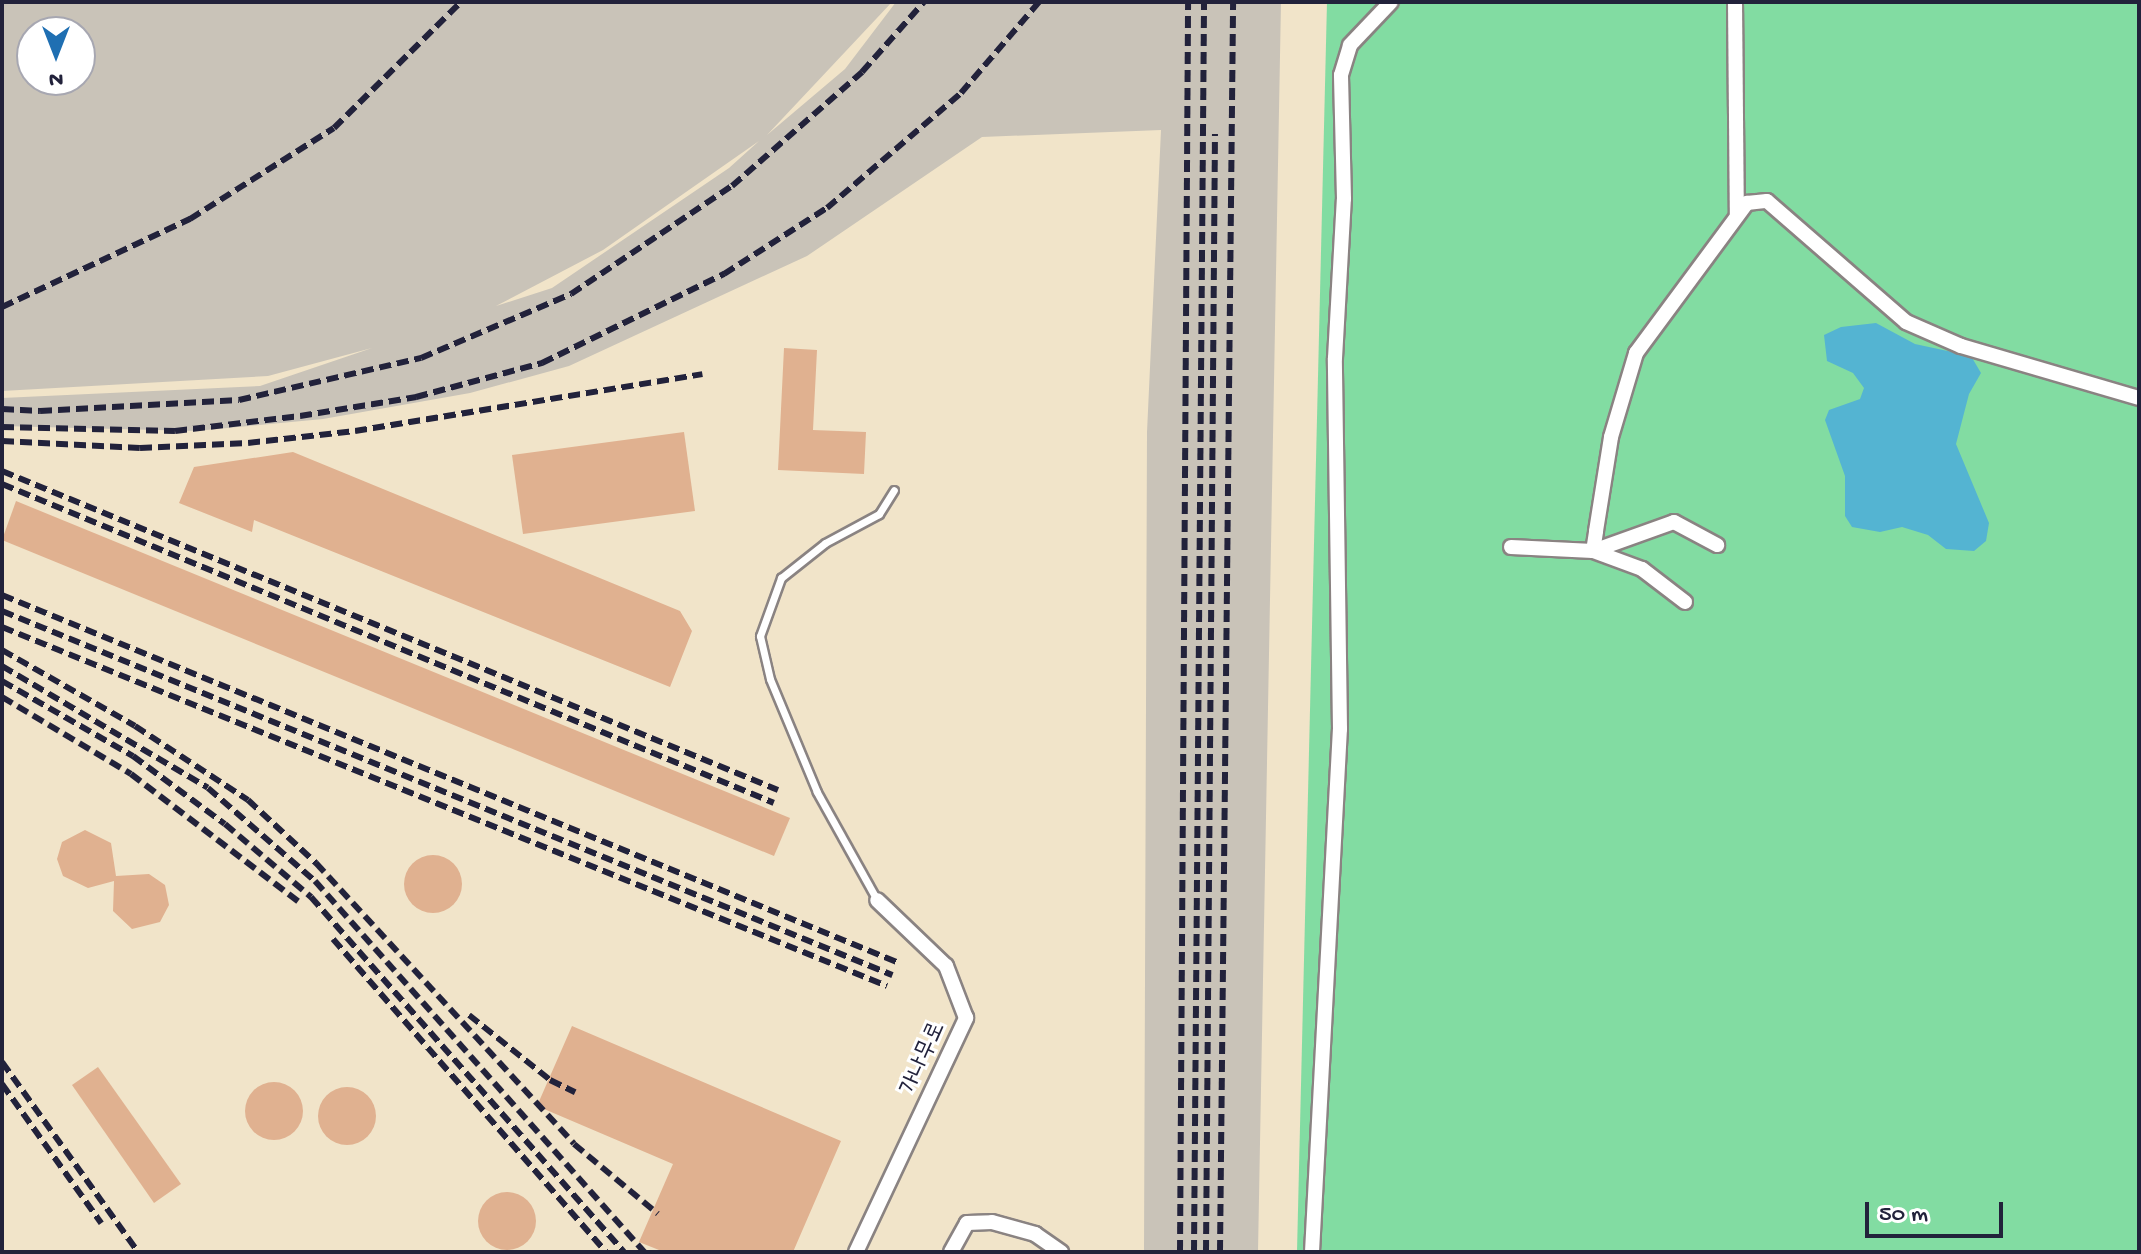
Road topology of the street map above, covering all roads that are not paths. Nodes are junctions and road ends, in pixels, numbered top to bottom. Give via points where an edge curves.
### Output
1 (1391, 2) edge
2 (1735, 2) edge
3 (1737, 214) junction
4 (2139, 398) edge
5 (894, 490) dead end
6 (1717, 545) dead end
7 (1511, 547) dead end
8 (1593, 551) junction
9 (1685, 602) dead end
10 (877, 900) joint
11 (856, 1252) edge
12 (951, 1252) edge
13 (1061, 1252) edge
14 (1312, 1252) edge

1 - 14 street via 1350,45 1341,75 1344,199 1335,358 1340,729
2 - 3 street
3 - 4 street via 1747,203 1767,201 1906,322 1961,346
3 - 8 street via 1636,353 1611,437
5 - 10 lane via 879,514 825,543 781,578 760,636 770,679 817,792
6 - 8 street via 1674,522
7 - 8 street
8 - 9 street via 1642,569
10 - 11 street, 가나무로 via 946,966 966,1018
12 - 13 street via 967,1223 992,1222 1035,1234

